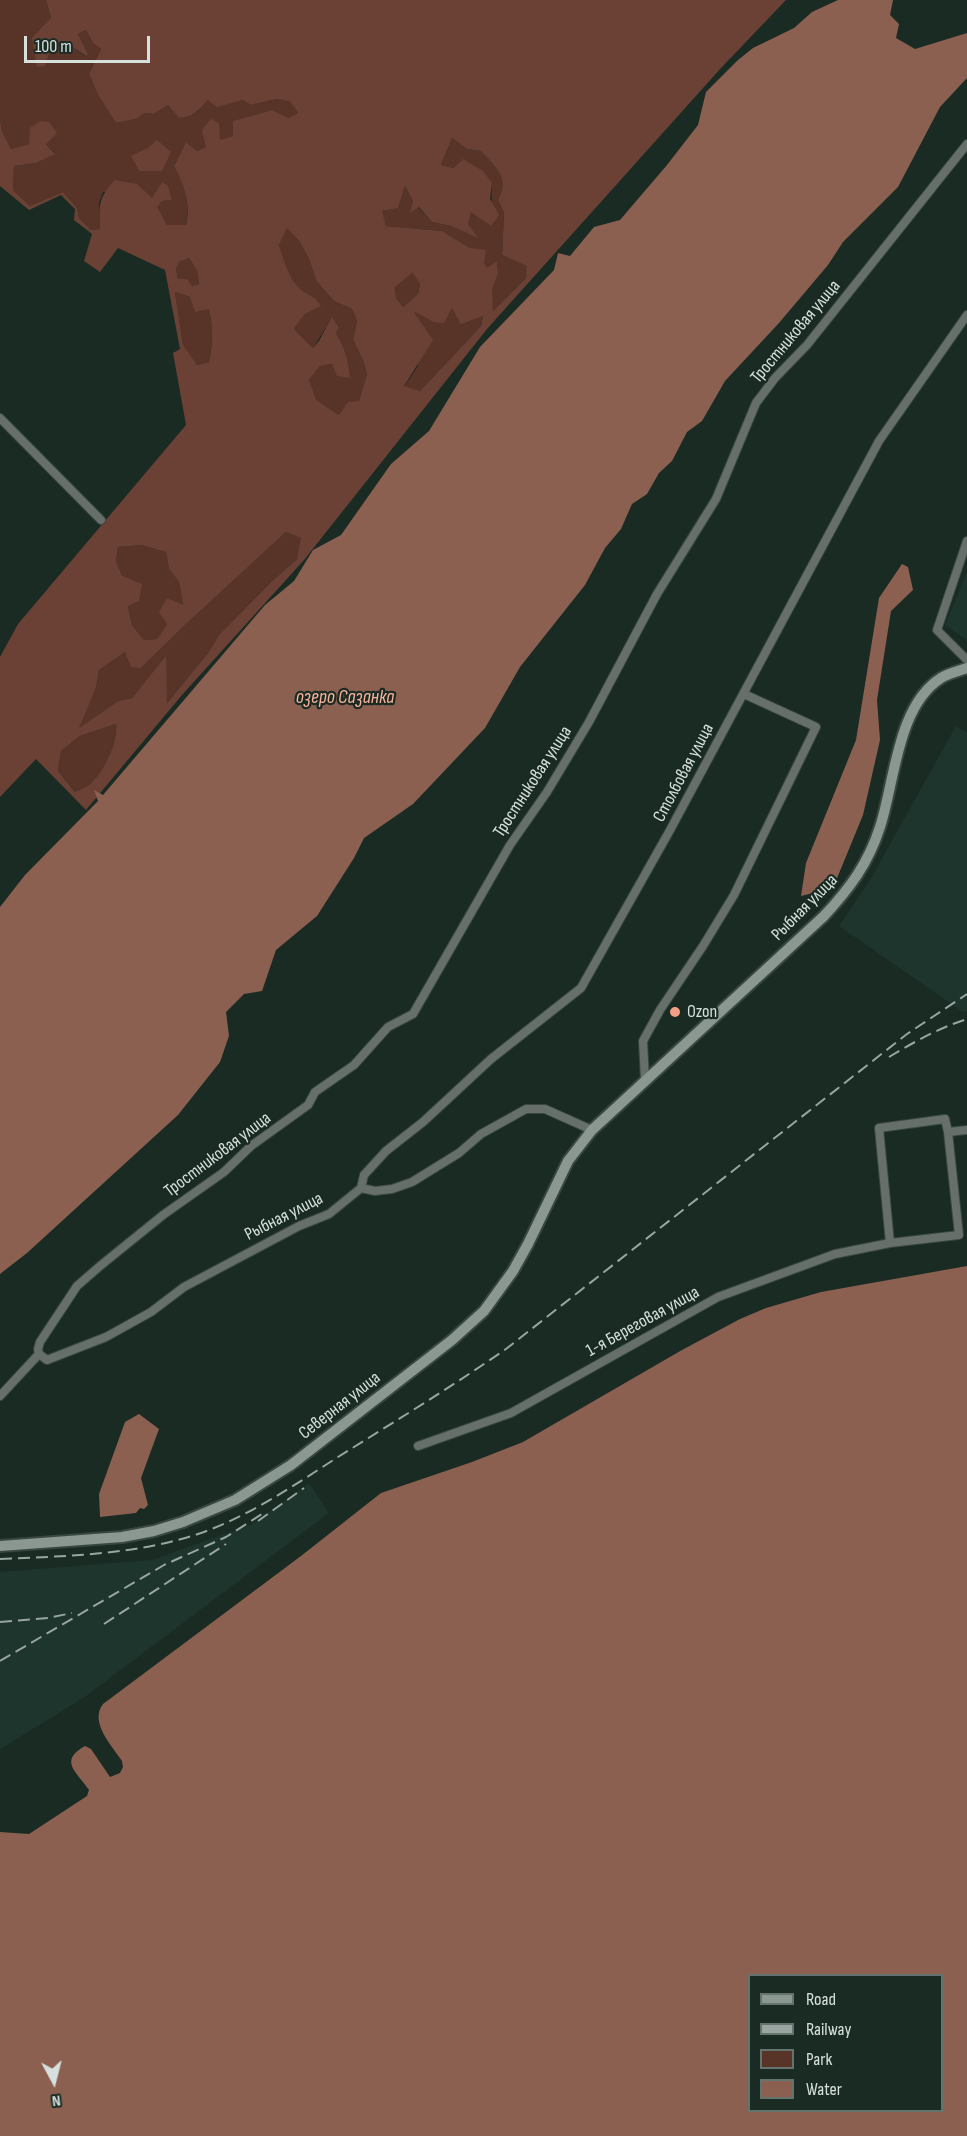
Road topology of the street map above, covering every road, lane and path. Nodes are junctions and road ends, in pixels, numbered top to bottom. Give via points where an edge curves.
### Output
1 (967, 144) edge
2 (967, 315) edge
3 (0, 418) edge
4 (101, 520) dead end
5 (967, 541) edge
6 (967, 660) edge
7 (967, 668) edge
8 (744, 694) junction
9 (645, 1080) junction
10 (592, 1130) junction
11 (967, 1130) edge
12 (948, 1132) junction
13 (361, 1188) junction
14 (890, 1243) junction
15 (39, 1354) junction
16 (0, 1396) edge
17 (418, 1446) dead end
18 (0, 1546) edge

1 - 15 street, Тростниковая улица via 756,404 716,500 657,594 589,722 510,844 414,1014 388,1027 354,1065 315,1092 308,1105 77,1286 39,1342
2 - 8 street, Столбовая улица via 879,441
3 - 4 street
5 - 6 street via 938,630
7 - 9 street, Рыбная улица via 942,677 919,698 903,736 880,827 849,888 824,916
8 - 9 street via 816,727 734,895 644,1041
8 - 13 street, Столбовая улица via 581,988 491,1059 386,1151 364,1175
9 - 10 street, Рыбная улица
10 - 13 street via 545,1109 526,1109 481,1134 459,1153 412,1182 392,1189
10 - 18 street, Северная улица via 568,1161 513,1271 484,1311 291,1465 236,1500 154,1531
11 - 12 street
12 - 14 street, 1-я Береговая улица via 958,1235
12 - 14 street via 945,1119 879,1128
13 - 15 street, Рыбная улица via 329,1214 184,1287 151,1312 106,1337 47,1359
14 - 17 street, 1-я Береговая улица via 810,1261 718,1297 511,1413
15 - 16 street

